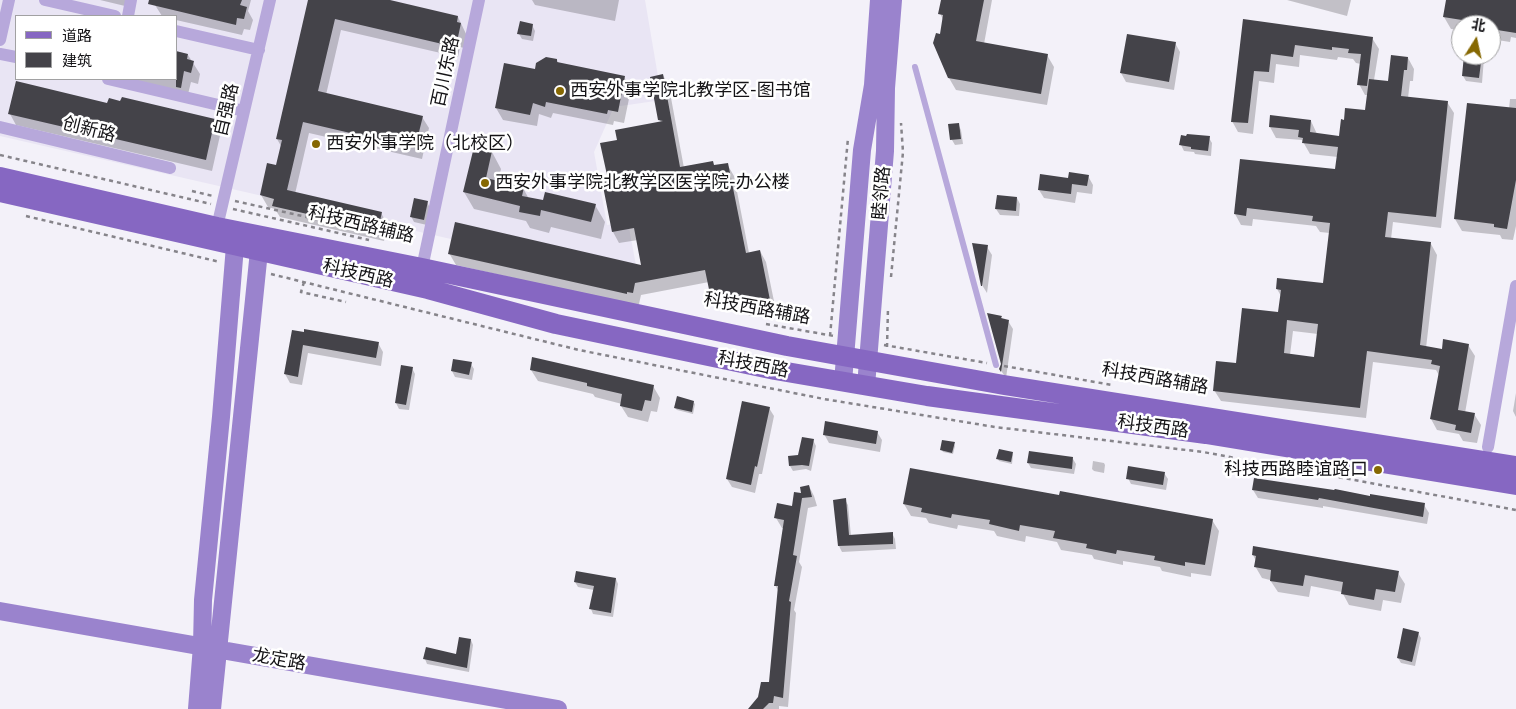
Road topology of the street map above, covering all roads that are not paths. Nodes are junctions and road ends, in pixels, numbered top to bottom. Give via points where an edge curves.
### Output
1 (9, 0) edge
2 (45, 0) edge
3 (131, 0) edge
4 (270, 0) edge
5 (479, 0) edge
6 (879, 0) edge
7 (893, 0) edge
8 (111, 15) edge
9 (128, 15) edge
10 (178, 30) edge
11 (0, 40) edge
12 (258, 50) junction
13 (0, 54) edge
14 (15, 57) edge
15 (915, 67) dead end
16 (112, 80) edge
17 (244, 111) junction
18 (0, 127) edge
19 (170, 168) dead end
20 (0, 177) edge
21 (0, 192) edge
22 (217, 227) junction
23 (235, 246) junction
24 (259, 251) junction
25 (422, 268) junction
26 (1516, 286) edge
27 (846, 347) junction
28 (869, 351) junction
29 (996, 365) road end
30 (843, 382) junction
31 (866, 386) junction
32 (1488, 447) dead end
33 (1516, 466) edge
34 (1516, 485) edge
35 (0, 611) edge
36 (210, 647) junction
37 (197, 709) edge
38 (212, 709) edge
39 (558, 709) edge

1 - 11 street
2 - 8 street
3 - 9 street
4 - 12 street, 自强路
5 - 25 street, 百川东路
6 - 27 street, 睦邻路 via 873,85 862,150
7 - 28 street, 睦邻路
10 - 12 street
12 - 17 street, 自强路
13 - 14 street
15 - 29 lane
16 - 17 street
17 - 22 street, 自强路
18 - 19 street, 创新路
20 - 22 main road, 科技西路
21 - 23 main road, 科技西路
22 - 25 main road, 科技西路
23 - 24 main road, 科技西路
23 - 36 street via 203,600
24 - 30 main road, 科技西路 via 428,289 556,324
24 - 36 street
25 - 27 main road, 科技西路 via 778,344
26 - 32 street
27 - 28 main road, 科技西路
27 - 30 street, 睦邻路
28 - 31 street, 睦邻路
28 - 33 main road, 科技西路 via 1004,384
30 - 31 main road, 科技西路
31 - 34 main road, 科技西路 via 1206,434
35 - 36 street, 龙定路
36 - 37 street
36 - 38 street
36 - 39 street, 龙定路

